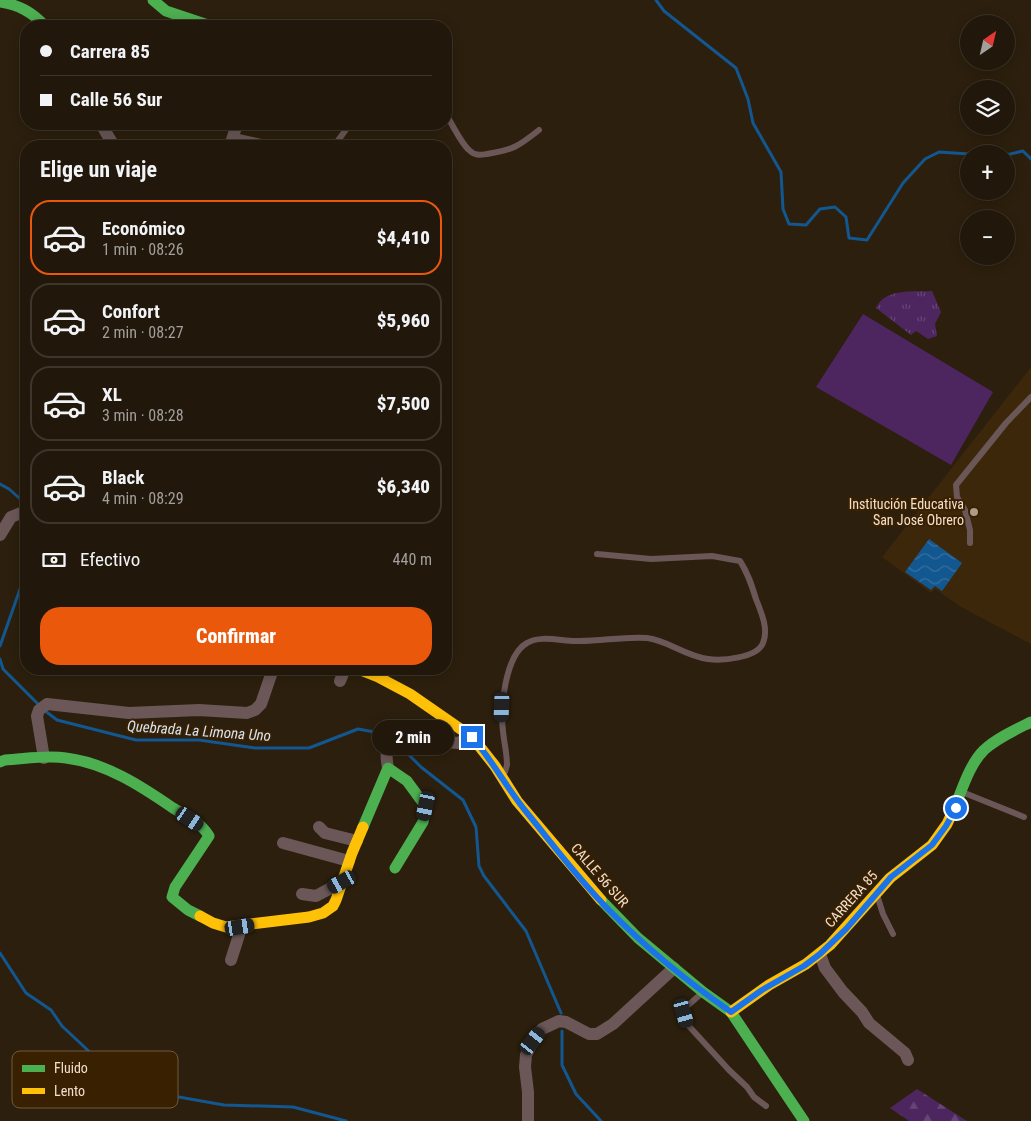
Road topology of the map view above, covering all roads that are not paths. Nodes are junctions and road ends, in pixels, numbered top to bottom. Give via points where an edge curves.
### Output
1 (153, 0) edge
2 (0, 2) edge
3 (39, 20) edge
4 (193, 20) edge
5 (452, 124) edge
6 (539, 130) dead end
7 (234, 135) edge
8 (254, 140) edge
9 (1031, 397) edge
10 (20, 513) edge
11 (0, 535) edge
12 (970, 543) dead end
13 (597, 554) dead end
14 (271, 675) edge
15 (342, 675) edge
16 (373, 675) edge
17 (340, 681) dead end
18 (1031, 722) edge
19 (472, 737) junction
20 (44, 758) junction
21 (0, 762) edge
22 (388, 768) junction
23 (501, 776) junction
24 (961, 791) junction
25 (1024, 817) dead end
26 (319, 827) dead end
27 (357, 841) junction
28 (283, 843) dead end
29 (349, 861) junction
30 (395, 868) dead end
31 (342, 882) junction
32 (877, 893) junction
33 (302, 894) dead end
34 (240, 927) junction
35 (893, 934) dead end
36 (820, 954) junction
37 (231, 960) dead end
38 (674, 968) junction
39 (703, 992) junction
40 (731, 1012) junction
41 (908, 1060) dead end
42 (766, 1106) dead end
43 (528, 1121) edge
44 (804, 1121) edge

1 - 4 street via 166,11
2 - 3 street via 15,3
5 - 6 lane via 468,149 477,155 500,153 520,145
7 - 8 lane
9 - 12 lane via 956,485 957,497 965,510 970,530
10 - 11 street via 11,516
13 - 23 lane via 651,559 712,556 740,561 764,623 764,642 749,655 709,660 648,638 527,642 513,662 504,694 502,719 507,765
14 - 20 street via 261,704 247,714 199,710 129,713 47,704 39,710 38,716
15 - 17 street
16 - 19 street, CALLE 56 SUR via 410,694
18 - 24 street, CARRERA 85 via 982,754
19 - 22 street via 458,743 396,738 388,746
19 - 23 street, CALLE 56 SUR
20 - 21 street
20 - 34 street via 66,758 104,768 160,798 205,830 208,836 175,887 172,898 214,923
22 - 27 street
22 - 30 street via 408,781 426,806 423,822
23 - 38 street, CALLE 56 SUR via 517,801 625,932
24 - 25 lane
24 - 32 street, CARRERA 85 via 956,808 932,845 891,877
26 - 27 street via 325,833
27 - 29 street
28 - 29 street
29 - 31 street
31 - 33 street via 316,896
31 - 34 street via 333,906 323,913
32 - 35 lane
32 - 36 street, CARRERA 85
34 - 37 street
36 - 40 street, CARRERA 85
36 - 41 street via 825,968 843,992 869,1023 905,1053
38 - 39 street, CALLE 56 SUR
38 - 43 street via 614,1024 597,1034 589,1034 559,1021 542,1030 526,1055
39 - 40 street, CALLE 56 SUR
39 - 42 lane via 685,1008 687,1024
40 - 44 street, CALLE 56 SUR

